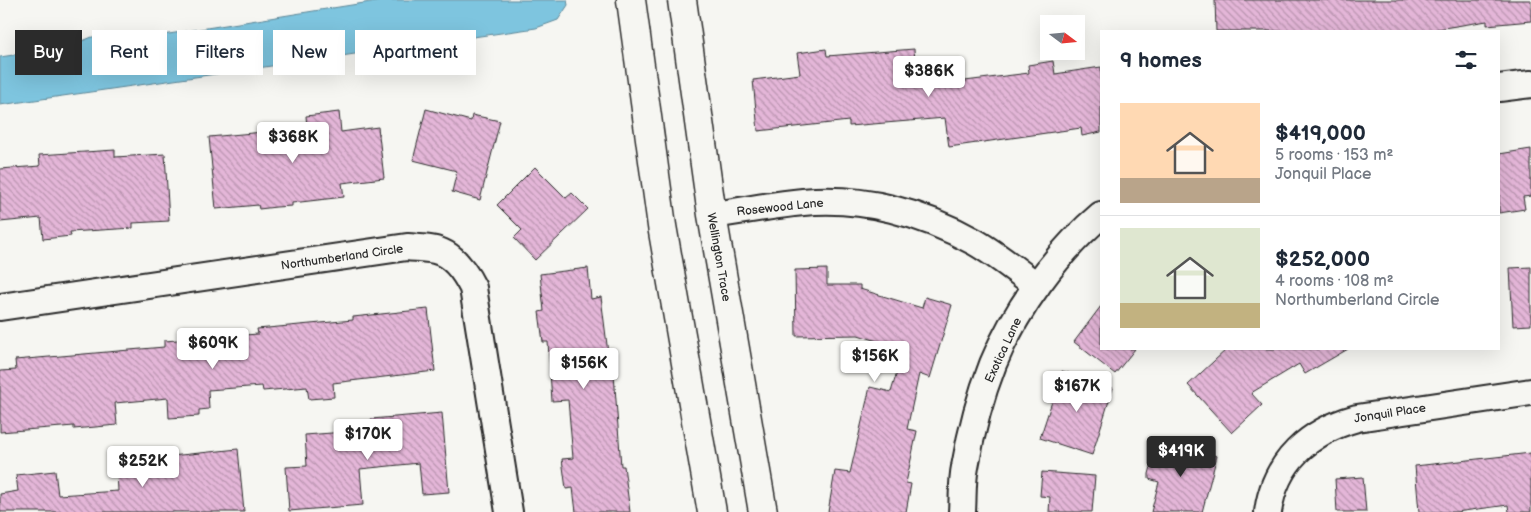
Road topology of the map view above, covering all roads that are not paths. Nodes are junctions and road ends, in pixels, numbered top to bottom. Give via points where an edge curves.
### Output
1 (631, 0) edge
2 (682, 0) edge
3 (1531, 84) edge
4 (1500, 88) edge
5 (712, 215) junction
6 (1100, 216) edge
7 (1037, 286) junction
8 (0, 307) edge
9 (1531, 392) edge
10 (509, 512) edge
11 (712, 512) edge
12 (763, 512) edge
13 (962, 512) edge
14 (1268, 512) edge

1 - 11 street via 662,226
2 - 5 street, Wellington Trace
3 - 4 street
5 - 7 street, Rosewood Lane via 804,202 843,201 883,206 948,228 976,243
5 - 12 street, Wellington Trace
6 - 7 street, Exotica Lane
7 - 13 street, Exotica Lane via 993,364 976,416 965,468
8 - 10 street, Northumberland Circle via 407,247 436,250 452,259 472,288
9 - 14 street, Jonquil Place via 1339,423 1294,453 1275,485

